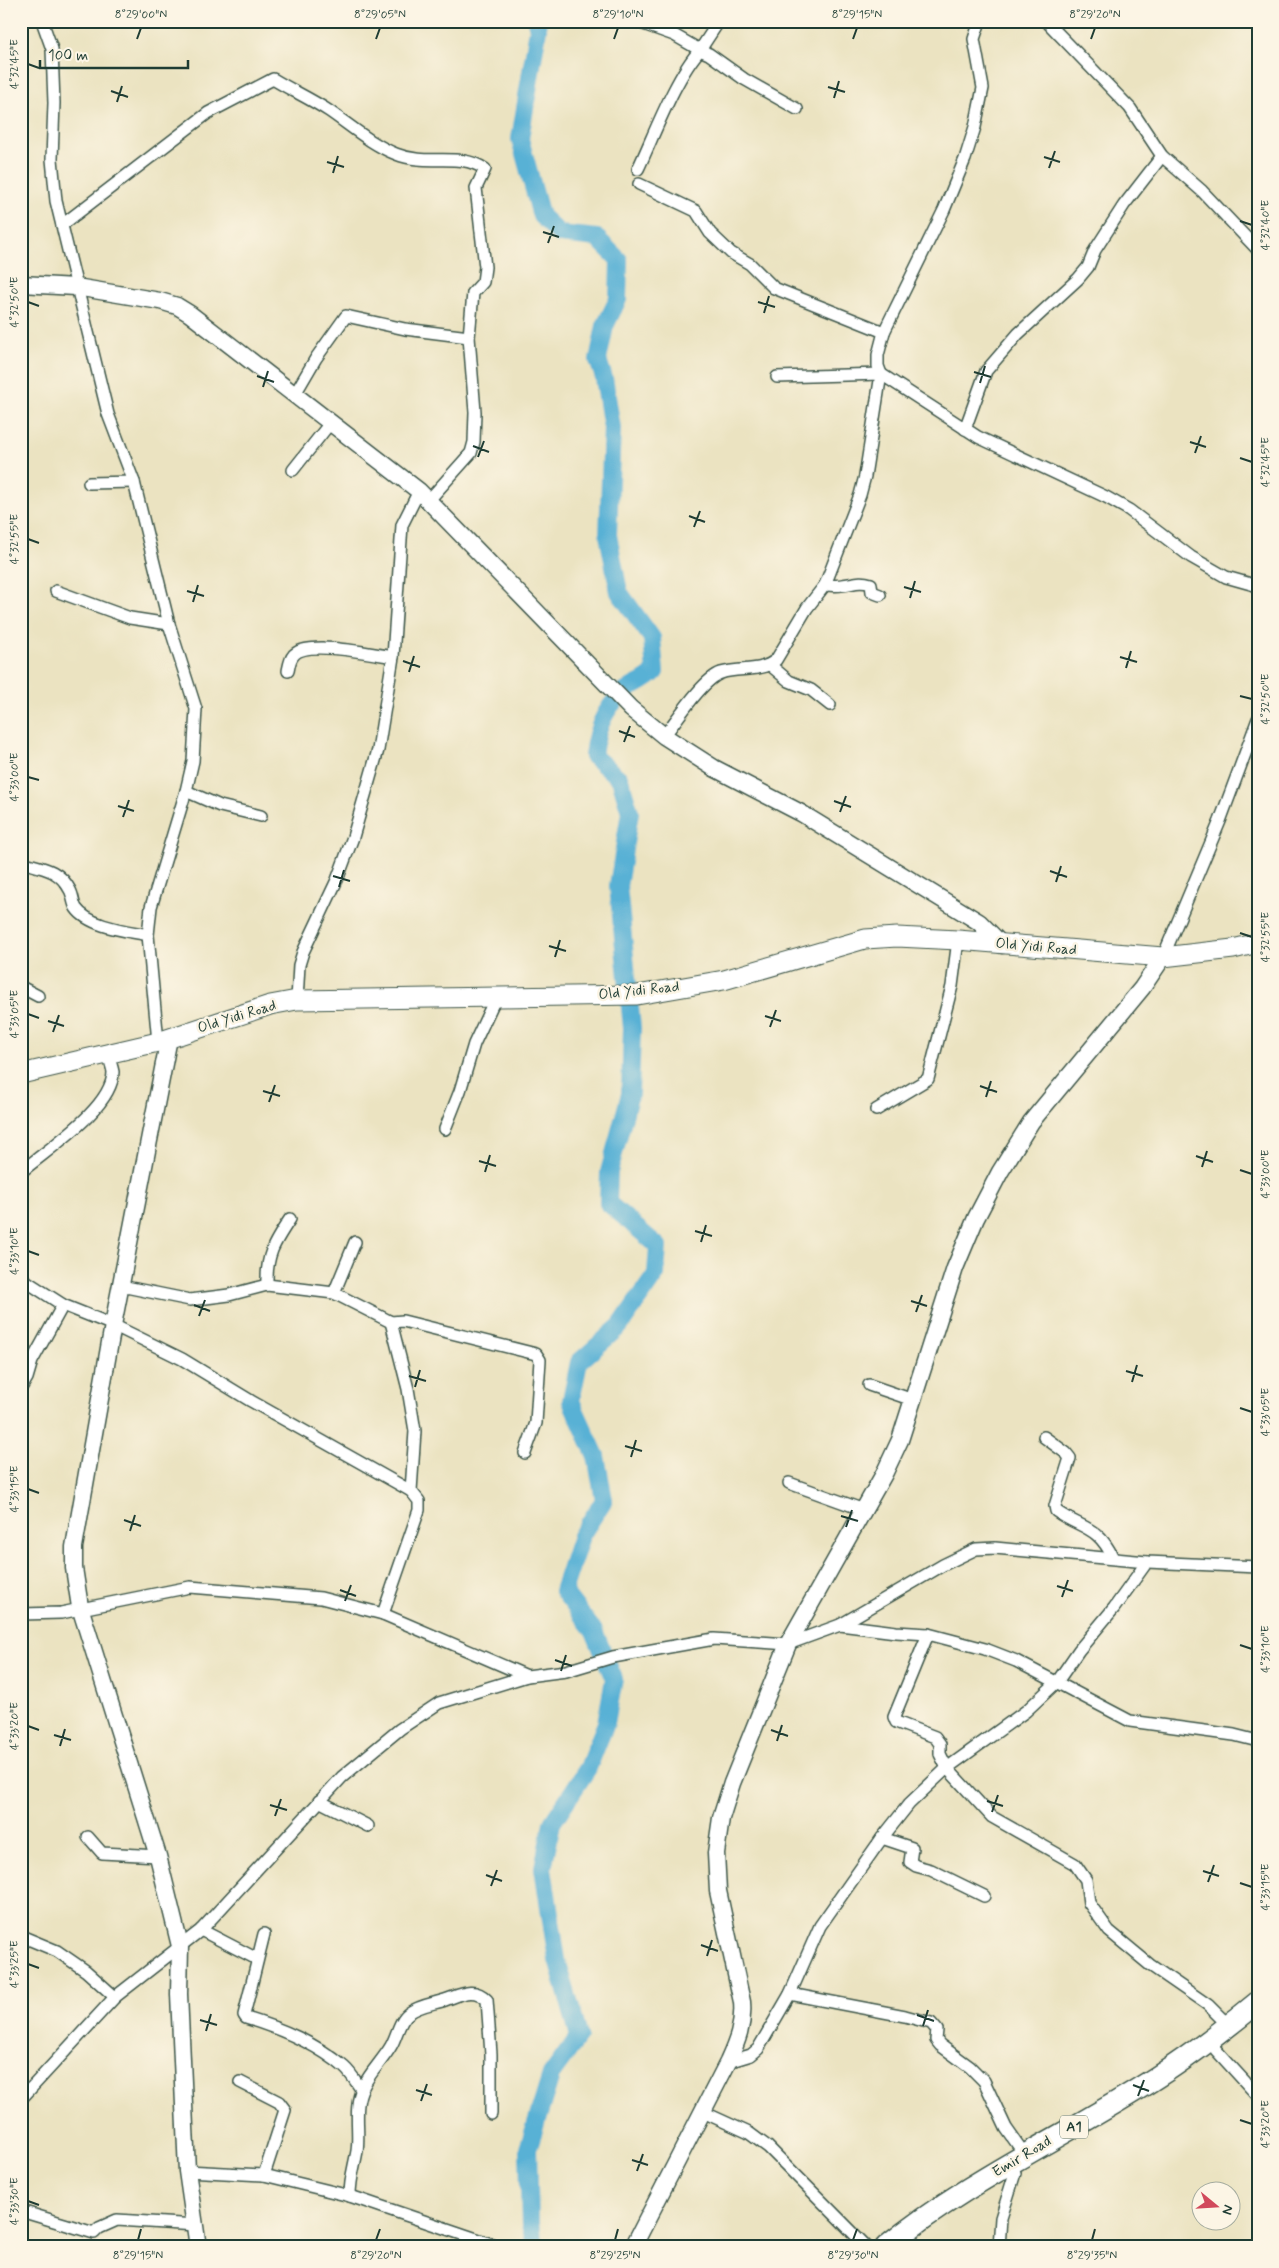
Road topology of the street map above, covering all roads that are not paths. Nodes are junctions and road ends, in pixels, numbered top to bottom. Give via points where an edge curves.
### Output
1 (42, 21) edge
2 (635, 21) edge
3 (719, 21) edge
4 (980, 21) edge
5 (1046, 21) edge
6 (700, 50) junction
7 (797, 109) dead end
8 (1162, 156) junction
9 (638, 169) dead end
10 (639, 184) dead end
11 (62, 225) junction
12 (1258, 250) edge
13 (21, 284) edge
14 (76, 286) junction
15 (884, 332) junction
16 (469, 338) junction
17 (881, 374) junction
18 (777, 377) dead end
19 (295, 394) junction
20 (331, 422) junction
21 (965, 430) junction
22 (293, 470) dead end
23 (134, 482) junction
24 (90, 483) dead end
25 (424, 496) junction
26 (825, 585) junction
27 (1258, 586) edge
28 (56, 591) dead end
29 (880, 595) dead end
30 (169, 624) junction
31 (393, 657) junction
32 (770, 664) junction
33 (288, 671) dead end
34 (830, 705) dead end
35 (1258, 720) edge
36 (664, 736) junction
37 (186, 792) junction
38 (261, 816) dead end
39 (21, 862) edge
40 (148, 935) junction
41 (958, 940) junction
42 (1258, 943) edge
43 (1002, 945) junction
44 (1163, 957) junction
45 (21, 987) edge
46 (38, 996) dead end
47 (496, 997) junction
48 (297, 1000) junction
49 (164, 1040) junction
50 (108, 1053) junction
51 (21, 1074) edge
52 (876, 1110) dead end
53 (445, 1129) dead end
54 (21, 1172) edge
55 (290, 1219) dead end
56 (355, 1242) dead end
57 (21, 1278) edge
58 (267, 1284) junction
59 (121, 1286) junction
60 (334, 1293) junction
61 (63, 1305) junction
62 (391, 1322) junction
63 (113, 1324) junction
64 (870, 1385) dead end
65 (21, 1388) edge
66 (913, 1400) junction
67 (1044, 1437) dead end
68 (525, 1453) dead end
69 (789, 1483) dead end
70 (411, 1490) junction
71 (864, 1510) junction
72 (1113, 1558) junction
73 (1147, 1562) junction
74 (1258, 1567) edge
75 (80, 1607) junction
76 (21, 1614) edge
77 (383, 1614) junction
78 (840, 1625) junction
79 (928, 1634) junction
80 (788, 1644) junction
81 (527, 1676) junction
82 (1057, 1682) junction
83 (1258, 1741) edge
84 (947, 1768) junction
85 (319, 1801) junction
86 (368, 1826) dead end
87 (88, 1837) dead end
88 (882, 1838) junction
89 (158, 1856) junction
90 (984, 1896) dead end
91 (201, 1930) junction
92 (264, 1934) dead end
93 (21, 1936) edge
94 (180, 1946) junction
95 (257, 1959) junction
96 (790, 1994) junction
97 (116, 1997) junction
98 (1258, 2002) edge
99 (1258, 2017) edge
100 (1229, 2026) junction
101 (1216, 2050) junction
102 (728, 2062) junction
103 (240, 2082) dead end
104 (361, 2089) junction
105 (1258, 2096) edge
106 (21, 2099) edge
107 (703, 2112) junction
108 (491, 2114) dead end
109 (1020, 2164) junction
110 (187, 2172) junction
111 (264, 2175) junction
112 (350, 2196) junction
113 (21, 2211) edge
114 (196, 2225) junction
115 (198, 2247) edge
116 (500, 2247) edge
117 (633, 2247) edge
118 (867, 2247) edge
119 (886, 2247) edge
120 (902, 2247) edge
121 (999, 2247) edge

1 - 11 street via 52,49 53,178
2 - 6 street via 674,35
3 - 6 street
4 - 15 street via 974,39 983,88 965,159 944,210
5 - 8 street via 1130,108
6 - 7 street
6 - 9 street via 679,82
8 - 12 street via 1202,191
8 - 21 street via 1124,205 1088,267 1018,334 986,371
10 - 15 street via 696,212 710,234 731,253 750,264 774,288
11 - 14 street
11 - 16 street via 208,113 273,79 396,154 432,162 445,159 475,162 485,169 476,188 486,267 483,282 473,293
13 - 14 street
14 - 19 street via 177,306
14 - 23 street via 108,414
15 - 17 street via 878,355
16 - 19 street via 346,316
16 - 25 street via 474,442 471,452
17 - 18 street
17 - 21 street
17 - 26 street via 863,484
19 - 20 street
20 - 22 street
20 - 25 street
21 - 27 street via 1106,497 1129,510 1191,557 1226,576
23 - 24 street
23 - 30 street
25 - 31 street via 402,525
25 - 36 street via 631,709
26 - 29 street via 866,582 871,584 872,592
26 - 32 street via 776,660
28 - 30 street via 130,618
30 - 37 street via 196,709 193,761
31 - 33 street via 344,650 302,649 293,655
31 - 48 street via 378,750 353,838 303,952
32 - 34 street via 789,681 811,690
32 - 36 street via 720,674 699,691
35 - 44 street
36 - 43 street via 714,768 801,813 978,922
37 - 38 street via 220,806
37 - 40 street via 151,907
39 - 40 street via 57,873 70,890 77,909 88,918 105,926
40 - 49 street
41 - 43 main road, Old Yidi Road
41 - 47 main road, Old Yidi Road via 865,938 724,980 629,996
41 - 52 street via 952,986 928,1079
42 - 44 main road, Old Yidi Road
43 - 44 main road, Old Yidi Road
44 - 66 street via 1142,988 1031,1122 1000,1172 955,1268
45 - 46 street
47 - 48 main road, Old Yidi Road
47 - 53 street via 474,1044
48 - 49 main road, Old Yidi Road via 270,1005
49 - 50 main road, Old Yidi Road
49 - 59 street
50 - 51 main road, Old Yidi Road
50 - 54 street via 113,1072 109,1089 82,1122
55 - 58 street via 272,1245
56 - 60 street
57 - 61 street
58 - 59 street via 229,1295 190,1300
58 - 60 street
59 - 63 street
60 - 62 street
61 - 63 street
61 - 65 street
62 - 68 street via 403,1321 536,1354 540,1360 536,1423
62 - 70 street via 415,1432
63 - 70 street via 182,1359
63 - 75 street via 74,1547
64 - 66 street
66 - 71 street via 900,1440
67 - 72 street via 1070,1458 1056,1511 1097,1534 1107,1544
69 - 71 street
70 - 77 street via 419,1510
71 - 80 street
72 - 73 street
72 - 78 street via 976,1549
73 - 74 street
73 - 82 street
75 - 76 street via 61,1613
75 - 77 street via 190,1587 321,1598
75 - 89 street
77 - 81 street
78 - 79 street
78 - 80 street
79 - 82 street via 986,1649
79 - 84 street via 894,1718 899,1724 935,1737
80 - 81 street via 714,1639 613,1657 566,1671
80 - 102 street via 721,1818 716,1853 718,1891 743,2018
81 - 85 street via 439,1703 400,1729 342,1777
82 - 83 street via 1130,1721
82 - 84 street via 1026,1711
84 - 88 street via 909,1804
84 - 100 street via 992,1817 1076,1864 1086,1880 1089,1903 1109,1931 1150,1965 1208,2005
85 - 86 street
85 - 91 street
87 - 89 street via 102,1853
88 - 90 street via 912,1848 910,1862 916,1866
88 - 96 street via 820,1926
89 - 94 street
91 - 94 street
91 - 95 street
92 - 95 street
93 - 97 street via 57,1951
94 - 97 street
94 - 110 street via 179,2003
95 - 104 street via 244,2015 246,2018 290,2033 313,2045 346,2068
96 - 102 street via 758,2049 752,2055
96 - 109 street via 931,2023 937,2030 936,2040 940,2046 984,2081
97 - 106 street
98 - 100 highway, Emir Road / A1
99 - 101 highway, Emir Road / A1
100 - 109 highway, Emir Road / A1 via 1156,2078
101 - 105 street
101 - 109 highway, Emir Road / A1 via 1147,2096
102 - 107 street
103 - 111 street via 279,2102 285,2110
104 - 108 street via 410,2012 431,2002 473,1992 482,1994 487,2000
104 - 112 street
107 - 117 street
107 - 118 street via 768,2147
109 - 119 highway, Emir Road / A1 via 946,2204
109 - 120 highway, Emir Road / A1
109 - 121 street via 1001,2218
110 - 111 street
110 - 114 street
111 - 112 street
112 - 116 street
113 - 114 street via 94,2233 117,2220
114 - 115 street

